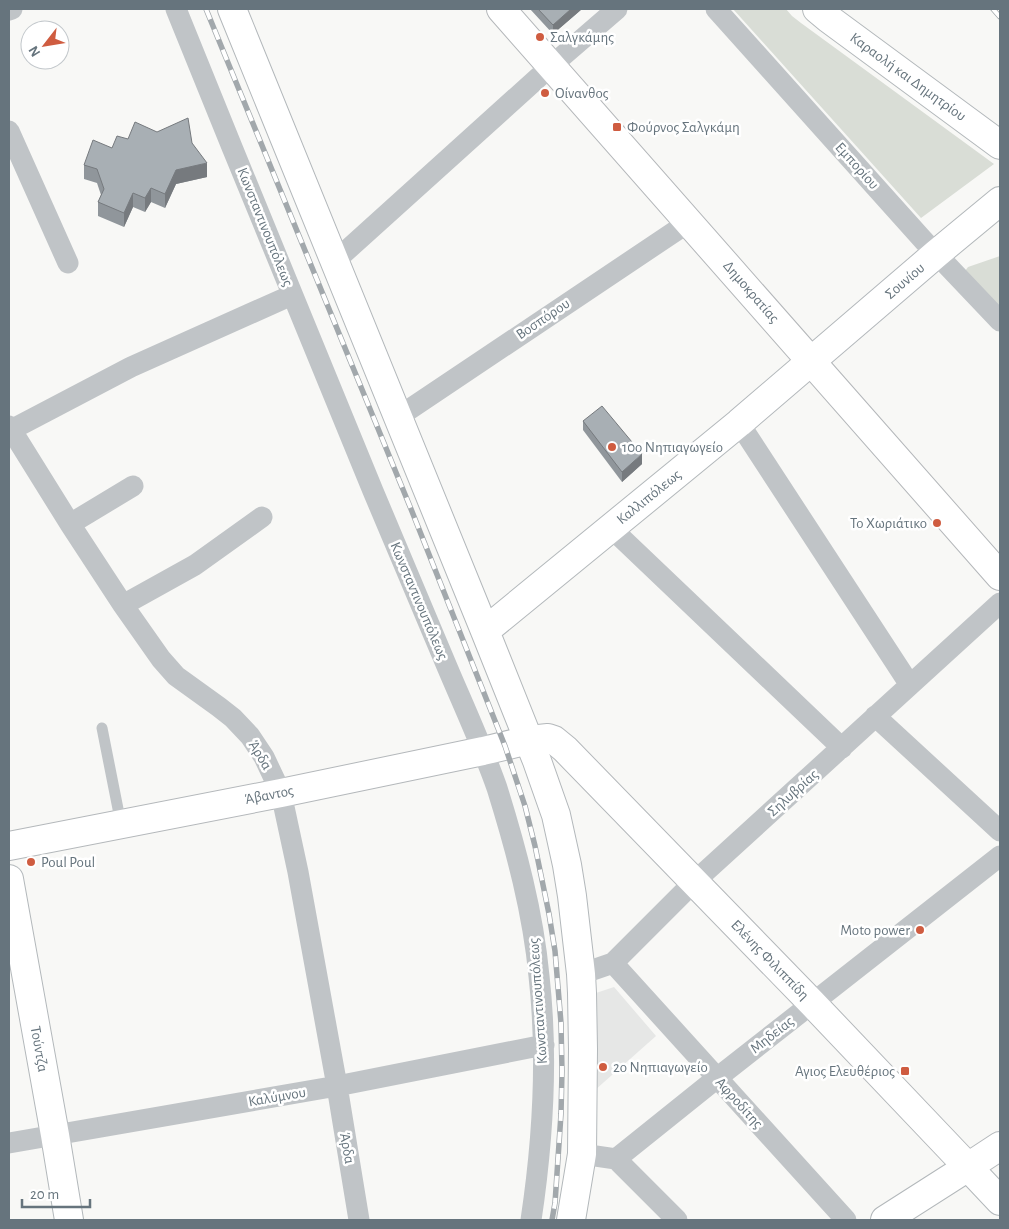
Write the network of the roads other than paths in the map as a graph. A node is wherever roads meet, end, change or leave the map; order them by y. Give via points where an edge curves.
1 (12, 9) edge
2 (176, 9) edge
3 (232, 9) edge
4 (501, 9) edge
5 (617, 9) edge
6 (716, 9) edge
7 (817, 9) edge
8 (9, 10) edge
9 (551, 66) junction
10 (9, 130) edge
11 (1000, 145) edge
12 (1000, 201) edge
13 (689, 222) junction
14 (936, 254) junction
15 (335, 261) junction
16 (68, 263) dead end
17 (292, 295) junction
18 (1000, 321) edge
19 (811, 361) junction
20 (398, 416) junction
21 (739, 423) junction
22 (10, 429) edge
23 (133, 486) dead end
24 (262, 516) dead end
25 (70, 524) junction
26 (611, 528) junction
27 (1000, 576) edge
28 (1000, 602) edge
29 (123, 605) junction
30 (485, 631) junction
31 (910, 685) junction
32 (875, 716) junction
33 (102, 728) dead end
34 (529, 740) junction
35 (842, 748) junction
36 (483, 751) junction
37 (281, 793) junction
38 (121, 824) junction
39 (1000, 831) edge
40 (9, 846) edge
41 (1000, 856) edge
42 (9, 879) edge
43 (694, 882) junction
44 (613, 963) junction
45 (581, 974) junction
46 (812, 1003) junction
47 (544, 1044) junction
48 (717, 1078) junction
49 (337, 1086) junction
50 (55, 1135) junction
51 (9, 1143) edge
52 (1000, 1146) edge
53 (582, 1154) junction
54 (616, 1159) junction
55 (968, 1167) junction
56 (1000, 1201) edge
57 (69, 1220) edge
58 (359, 1220) edge
59 (531, 1220) edge
60 (571, 1220) edge
61 (677, 1220) edge
62 (846, 1220) edge
63 (885, 1220) edge

1 - 8 street
2 - 17 street, Κωνσταντινουπόλεως
3 - 15 main road
4 - 9 main road, Δημοκρατίας
5 - 9 street
6 - 14 street, Εμπορίου
7 - 11 main road, Καραολή και Δημητρίου
9 - 13 main road, Δημοκρατίας
9 - 15 street
10 - 16 street
12 - 14 main road, Σουνίου
13 - 19 main road, Δημοκρατίας
13 - 20 street, Βοσπόρου
14 - 18 street, Εμπορίου
14 - 19 main road, Σουνίου
15 - 20 main road
17 - 22 street via 131,367
17 - 36 street, Κωνσταντινουπόλεως
19 - 21 main road, Καλλιπόλεως
19 - 27 main road, Δημοκρατίας
20 - 30 main road
21 - 26 main road, Καλλιπόλεως
21 - 31 street
22 - 25 street, Άρδα
23 - 25 street
24 - 29 street via 195,565
25 - 29 street, Άρδα
26 - 30 main road, Καλλιπόλεως
26 - 35 street
28 - 31 street, Σηλυβρίας
29 - 37 street, Άρδα via 169,669 233,718 250,736
30 - 34 main road
31 - 32 street, Σηλυβρίας
32 - 35 street, Σηλυβρίας
32 - 39 street
33 - 38 lane
34 - 36 main road, Άβαντος
34 - 43 main road, Ελένης Φιλιππίδη via 548,738 565,749
34 - 45 main road via 551,799 561,838
35 - 43 street, Σηλυβρίας
36 - 37 main road, Άβαντος
36 - 47 street, Κωνσταντινουπόλεως via 508,826 528,903 539,975
37 - 38 main road, Άβαντος
37 - 49 street, Άρδα
38 - 40 main road, Άβαντος
41 - 46 street, Μηδείας
42 - 50 main road, Τούντζα
43 - 44 street, Σηλυβρίας
43 - 46 main road, Ελένης Φιλιππίδη
44 - 45 street, Σηλυβρίας
44 - 48 street, Αφροδίτης
45 - 53 main road
46 - 48 street, Μηδείας
46 - 55 main road, Ελένης Φιλιππίδη
47 - 49 street, Καλύμνου
47 - 59 street, Κωνσταντινουπόλεως via 540,1150
48 - 54 street, Μηδείας
48 - 62 street, Αφροδίτης
49 - 50 street, Καλύμνου
49 - 58 street, Άρδα
50 - 51 street, Καλύμνου
50 - 57 main road, Τούντζα
52 - 55 main road
53 - 54 street
53 - 60 main road
54 - 61 street
55 - 56 main road, Ελένης Φιλιππίδη
55 - 63 main road

